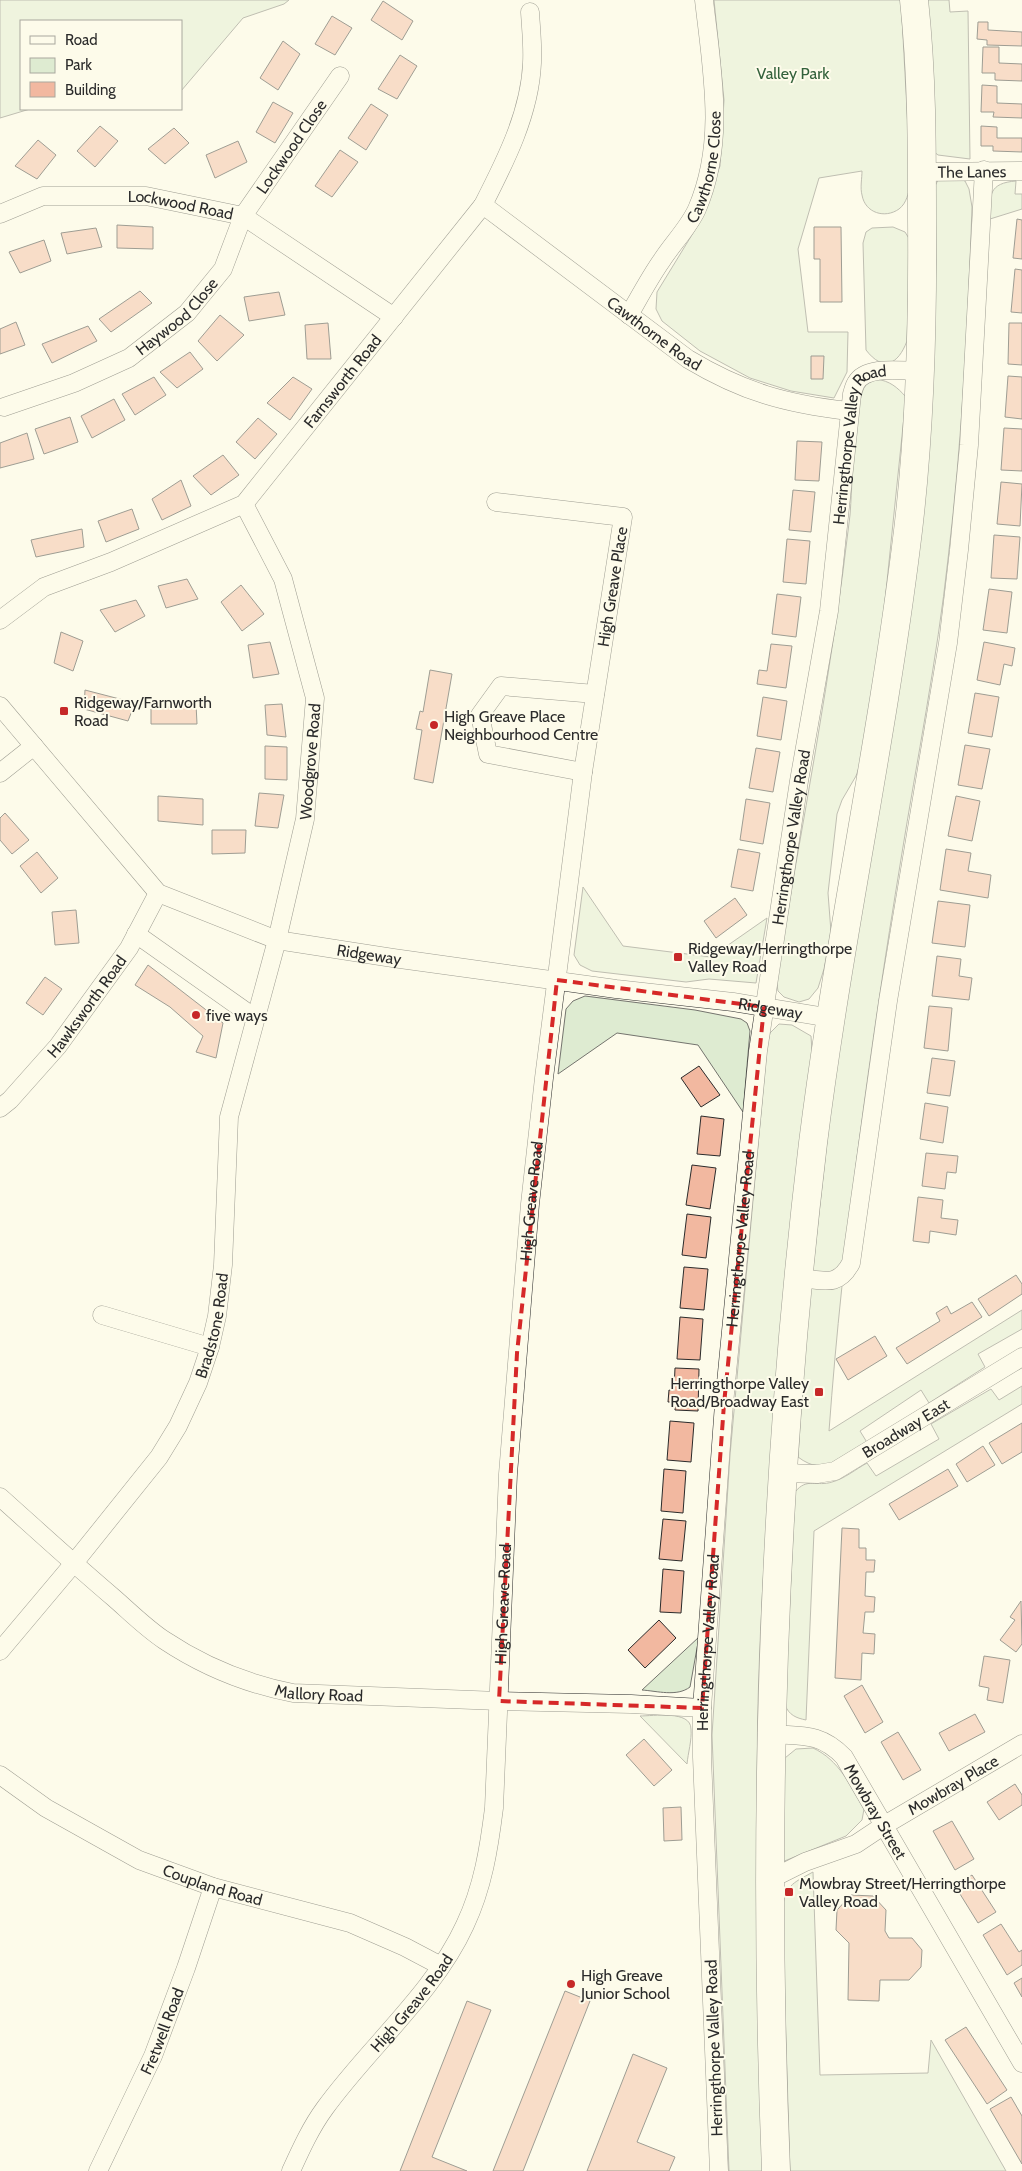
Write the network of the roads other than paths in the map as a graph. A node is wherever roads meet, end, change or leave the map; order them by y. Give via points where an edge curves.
1 (704, 0) edge
2 (914, 0) edge
3 (530, 12) dead end
4 (340, 76) dead end
5 (984, 170) junction
6 (1022, 171) edge
7 (922, 172) junction
8 (483, 205) junction
9 (0, 214) edge
10 (243, 216) junction
11 (629, 315) junction
12 (394, 317) junction
13 (920, 371) junction
14 (4, 407) dead end
15 (849, 411) junction
16 (496, 502) dead end
17 (244, 504) junction
18 (0, 620) edge
19 (595, 694) junction
20 (0, 706) edge
21 (34, 746) junction
22 (583, 772) junction
23 (0, 773) edge
24 (158, 893) junction
25 (136, 934) junction
26 (277, 940) junction
27 (557, 980) junction
28 (764, 1007) junction
29 (255, 1018) junction
30 (831, 1018) junction
31 (3, 1098) edge
32 (799, 1278) junction
33 (102, 1315) dead end
34 (210, 1348) junction
35 (1022, 1357) edge
36 (783, 1473) junction
37 (0, 1497) edge
38 (74, 1564) junction
39 (0, 1652) edge
40 (499, 1701) junction
41 (702, 1708) junction
42 (772, 1734) junction
43 (1022, 1744) edge
44 (0, 1775) edge
45 (883, 1826) junction
46 (769, 1880) junction
47 (213, 1887) junction
48 (440, 1966) junction
49 (1022, 2063) edge
50 (98, 2171) edge
51 (291, 2171) edge
52 (719, 2171) edge
53 (776, 2171) edge

1 - 11 street, Cawthorne Close via 715,94 711,168 696,211
2 - 7 main road, Herringthorpe Valley Road
3 - 8 street, Farnsworth Road via 532,64 527,94 504,164
4 - 10 street, Lockwood Close
5 - 6 street, The Lanes
5 - 7 street, The Lanes
5 - 32 street via 970,445 952,606 888,1001 851,1263 846,1274 831,1281
7 - 13 main road, Herringthorpe Valley Road
8 - 11 street, Cawthorne Road
8 - 12 street, Farnsworth Road
9 - 10 street, Lockwood Road via 43,196 146,196
10 - 12 street, Lockwood Road
10 - 14 street, Haywood Close via 223,270 187,313 129,358 74,383
11 - 15 street, Cawthorne Road via 719,378 783,401
12 - 17 street, Farnsworth Road
13 - 15 street, Herringthorpe Valley Road via 866,374 856,382
13 - 30 main road, Herringthorpe Valley Road via 907,541
15 - 28 street, Herringthorpe Valley Road via 829,611
16 - 19 street, High Greave Place via 623,516
17 - 18 street, Farnsworth Road via 112,562 44,587
17 - 26 street, Woodgrove Road via 283,579 315,698 305,819
19 - 22 street, High Greave Place
19 - 22 street via 501,686 480,715 488,754
20 - 21 street, Ridgeway
21 - 23 street
21 - 24 street, Ridgeway
22 - 27 street, High Greave Place
24 - 25 street, Hawksworth Road
24 - 26 street, Ridgeway
25 - 29 street
25 - 31 street, Hawksworth Road via 58,1046
26 - 27 street, Ridgeway
26 - 29 street, Bradstone Road
27 - 28 street, Ridgeway
27 - 40 street, High Greave Road via 516,1353
28 - 30 street, Ridgeway
28 - 41 street, Herringthorpe Valley Road via 724,1404
29 - 34 street, Bradstone Road via 229,1117 223,1265
30 - 32 main road, Herringthorpe Valley Road
32 - 36 main road, Herringthorpe Valley Road
33 - 34 street
34 - 38 street, Bradstone Road via 178,1426 159,1456
35 - 36 street, Broadway East via 835,1471
36 - 42 main road, Herringthorpe Valley Road via 775,1590
37 - 38 street, Mallory Road
38 - 39 street, Bradstone Road
38 - 40 street, Mallory Road via 162,1638 216,1668 262,1687 293,1693
40 - 41 street, Mallory Road
40 - 48 street, High Greave Road via 494,1808 481,1885 465,1926
41 - 52 street, Herringthorpe Valley Road
42 - 45 street, Mowbray Street via 805,1736 832,1745 844,1758
42 - 46 main road, Herringthorpe Valley Road
43 - 45 street, Mowbray Place
44 - 47 street, Coupland Road via 46,1808 138,1860
45 - 46 street, Mowbray Place via 856,1844 805,1862
45 - 49 street, Mowbray Street
46 - 53 main road, Herringthorpe Valley Road
47 - 48 street, Coupland Road via 350,1923
47 - 50 street, Fretwell Road via 153,2056
48 - 51 street, High Greave Road via 325,2108

